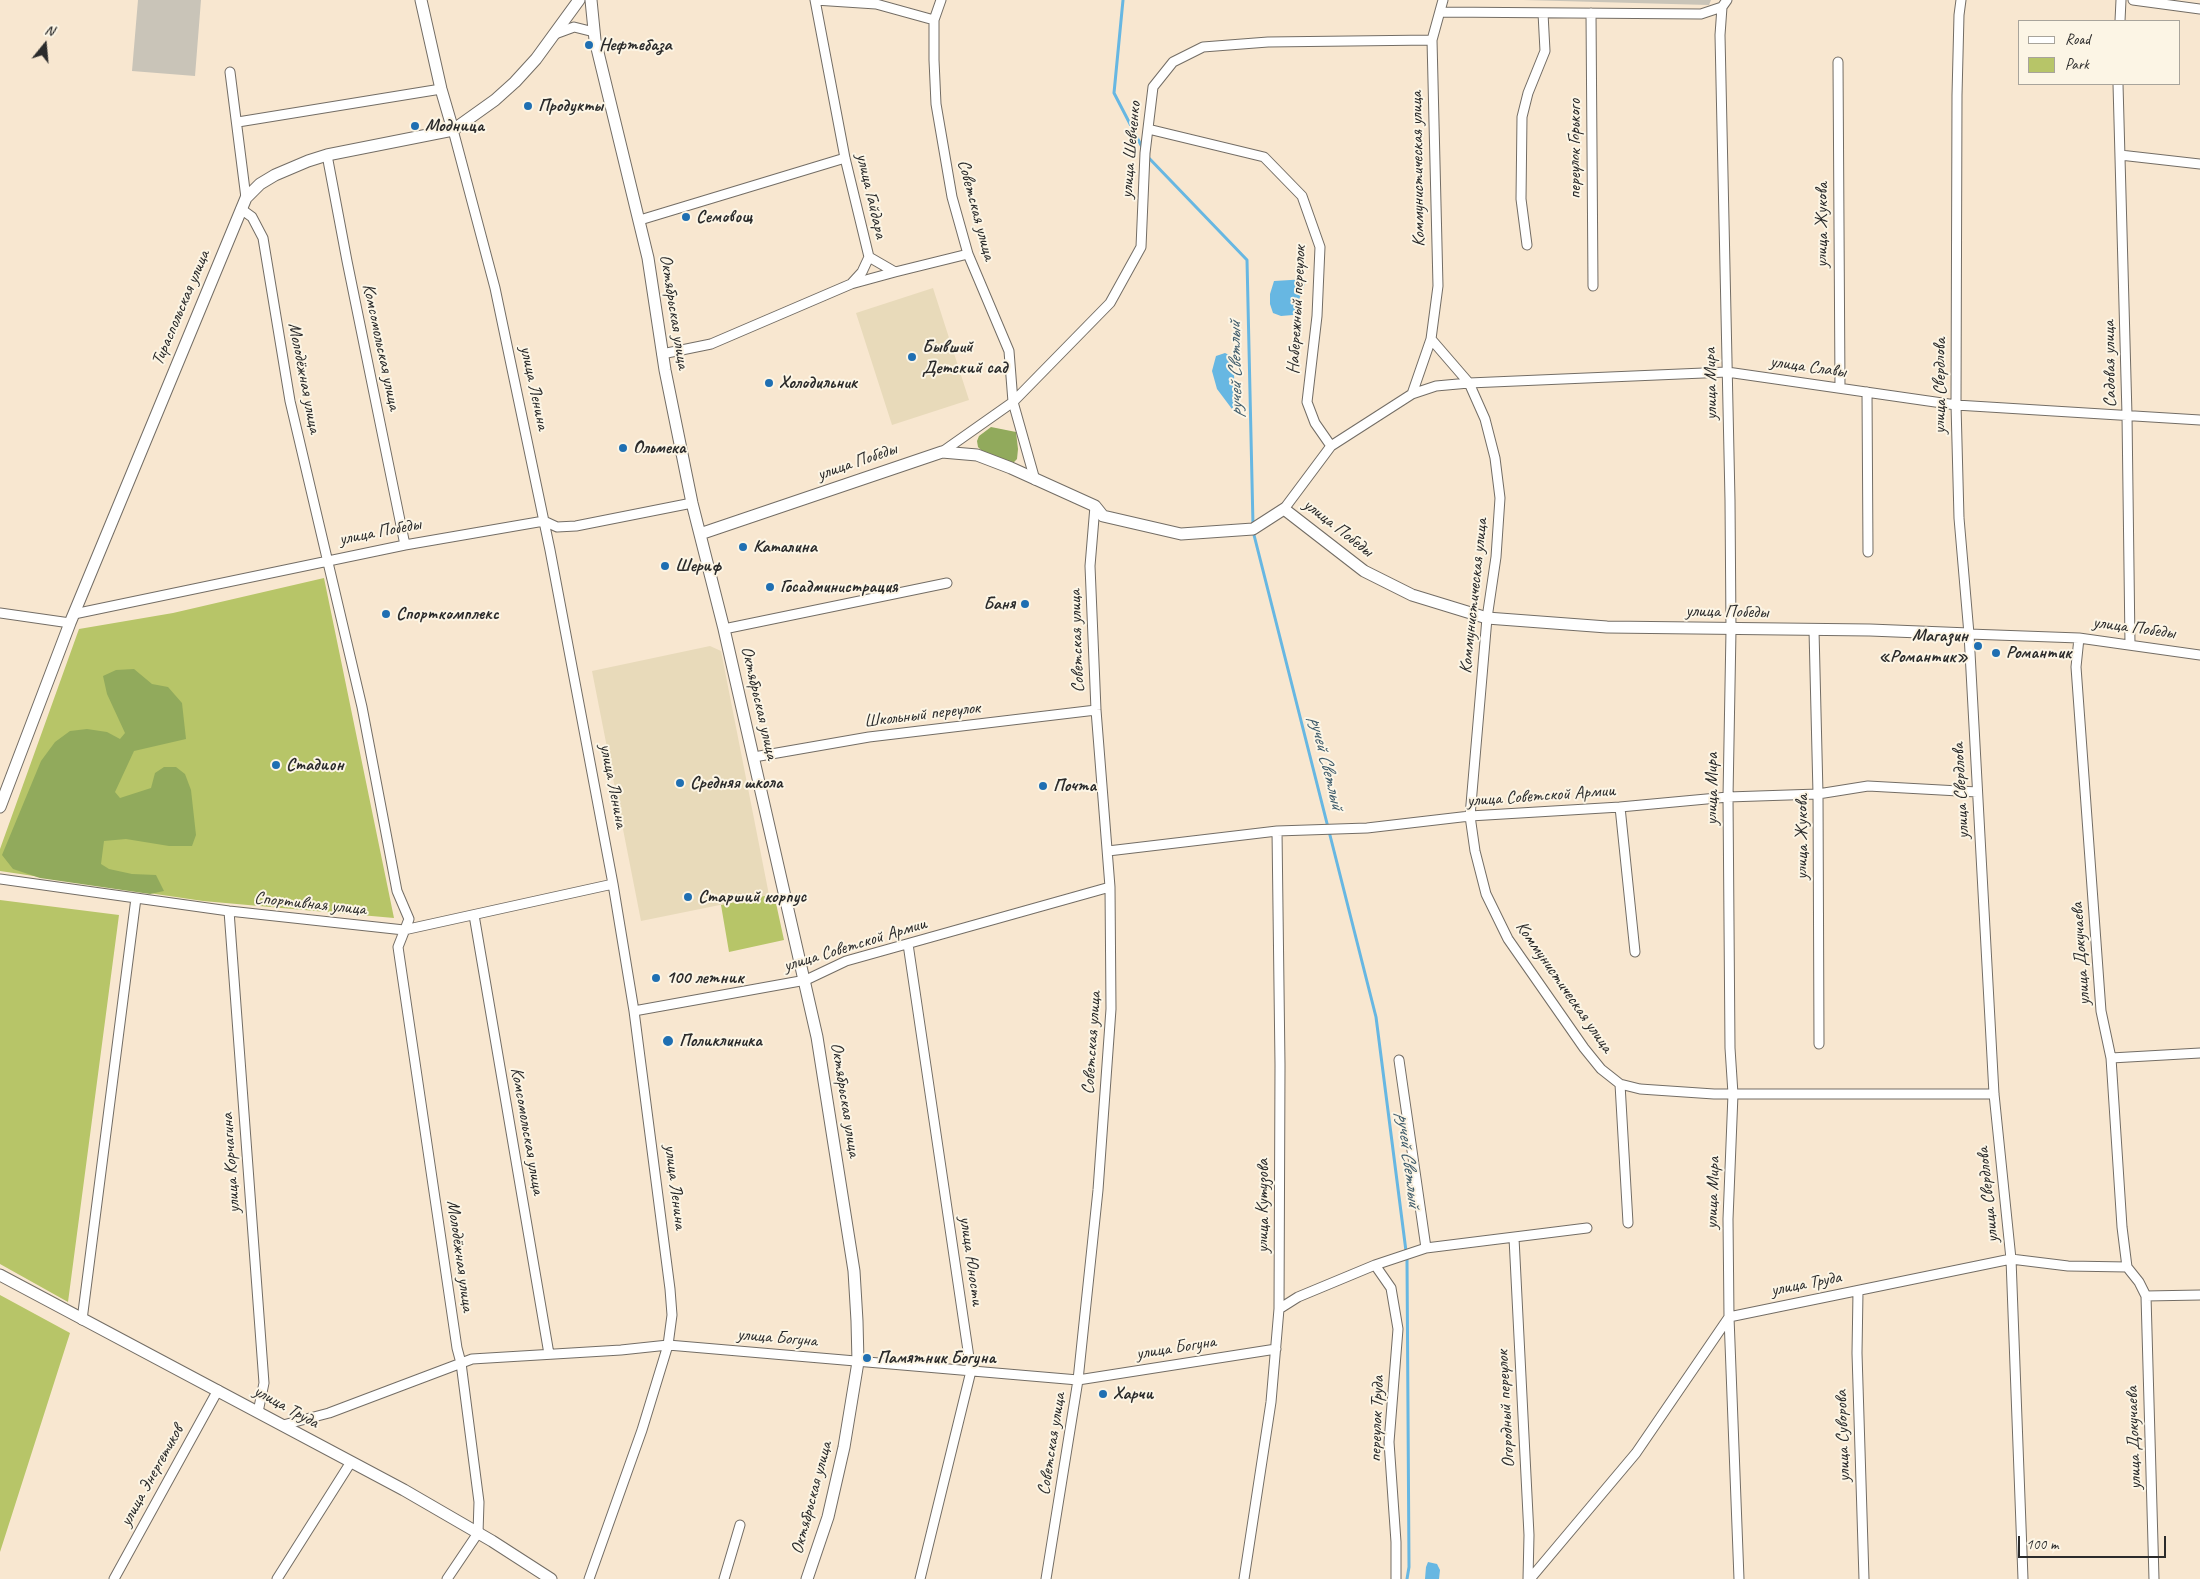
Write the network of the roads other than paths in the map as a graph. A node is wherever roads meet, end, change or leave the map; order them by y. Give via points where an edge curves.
1 (420, 0) edge
2 (579, 0) edge
3 (591, 0) edge
4 (815, 0) edge
5 (941, 0) edge
6 (1443, 0) edge
7 (1961, 0) edge
8 (2121, 0) edge
9 (2133, 0) edge
10 (2168, 2) edge
11 (1724, 4) edge
12 (2200, 9) edge
13 (1440, 12) junction
14 (1543, 13) junction
15 (1591, 13) junction
16 (934, 20) junction
17 (2120, 20) edge
18 (594, 32) junction
19 (553, 35) junction
20 (1432, 40) junction
21 (1838, 62) dead end
22 (230, 72) dead end
23 (2118, 85) edge
24 (441, 89) junction
25 (238, 122) junction
26 (1148, 129) junction
27 (453, 130) junction
28 (328, 155) junction
29 (2120, 155) junction
30 (845, 158) junction
31 (2200, 164) edge
32 (243, 203) junction
33 (640, 220) junction
34 (1527, 245) dead end
35 (968, 254) junction
36 (869, 257) junction
37 (895, 272) junction
38 (851, 284) junction
39 (1593, 286) dead end
40 (1432, 339) junction
41 (662, 354) junction
42 (1727, 372) junction
43 (1469, 384) junction
44 (1840, 387) junction
45 (1867, 392) junction
46 (1412, 394) junction
47 (1013, 402) junction
48 (1956, 405) junction
49 (2127, 414) junction
50 (2200, 420) edge
51 (1331, 446) junction
52 (942, 452) junction
53 (1035, 480) junction
54 (692, 503) junction
55 (1095, 506) junction
56 (1284, 509) junction
57 (544, 521) junction
58 (700, 534) junction
59 (405, 545) junction
60 (1868, 552) dead end
61 (327, 560) junction
62 (946, 583) dead end
63 (0, 613) edge
64 (1487, 618) junction
65 (72, 619) junction
66 (724, 629) junction
67 (1731, 630) junction
68 (1814, 630) junction
69 (1969, 634) junction
70 (2079, 638) junction
71 (2130, 644) junction
72 (2200, 655) edge
73 (1096, 710) junction
74 (754, 757) junction
75 (1977, 792) junction
76 (1818, 794) junction
77 (1728, 797) junction
78 (0, 807) edge
79 (1620, 807) junction
80 (1470, 816) junction
81 (1278, 831) junction
82 (1108, 851) junction
83 (0, 879) edge
84 (613, 884) junction
85 (1110, 888) junction
86 (136, 898) junction
87 (229, 911) junction
88 (474, 915) junction
89 (404, 930) junction
90 (908, 944) junction
91 (1635, 952) dead end
92 (806, 980) junction
93 (634, 1011) junction
94 (1819, 1044) dead end
95 (2200, 1053) edge
96 (2111, 1058) junction
97 (1399, 1060) dead end
98 (1620, 1084) junction
99 (1733, 1094) junction
100 (1994, 1094) junction
101 (1628, 1223) dead end
102 (1587, 1228) dead end
103 (1514, 1238) junction
104 (1426, 1248) junction
105 (2011, 1259) junction
106 (1375, 1265) junction
107 (2127, 1267) junction
108 (0, 1275) edge
109 (1858, 1292) junction
110 (2200, 1295) edge
111 (2146, 1296) junction
112 (1279, 1309) junction
113 (1729, 1317) junction
114 (82, 1320) junction
115 (668, 1345) junction
116 (1276, 1349) junction
117 (548, 1354) junction
118 (858, 1362) junction
119 (461, 1363) junction
120 (971, 1372) junction
121 (1078, 1380) junction
122 (218, 1390) junction
123 (258, 1412) junction
124 (283, 1425) junction
125 (351, 1462) junction
126 (740, 1525) dead end
127 (478, 1533) junction
128 (114, 1579) edge
129 (277, 1579) edge
130 (447, 1579) edge
131 (551, 1579) edge
132 (589, 1579) edge
133 (724, 1579) edge
134 (808, 1579) edge
135 (920, 1579) edge
136 (1046, 1579) edge
137 (1244, 1579) edge
138 (1396, 1579) edge
139 (1529, 1579) edge
140 (1739, 1579) edge
141 (1864, 1579) edge
142 (2023, 1579) edge
143 (2154, 1579) edge

1 - 24 street, улица Ленина
2 - 19 street, Тираспольская улица
3 - 18 street, Октябрьская улица
4 - 16 street via 876,4
4 - 30 street, улица Гайдара
5 - 16 street, Советская улица
6 - 13 street, Коммунистическая улица
7 - 48 street, улица Свердлова via 1957,95
8 - 17 street
9 - 10 street
10 - 12 street
11 - 15 street via 1701,14
11 - 42 street, улица Мира via 1720,35
13 - 14 street
13 - 20 street, Коммунистическая улица
14 - 15 street
14 - 34 street via 1545,51 1522,117 1521,199
15 - 39 street, переулок Горького
16 - 35 street, Советская улица via 936,104 952,196
18 - 19 street via 574,27
18 - 33 street, Октябрьская улица
19 - 27 street, Тираспольская улица via 515,82
20 - 26 street, улица Шевченко via 1268,42 1203,47 1173,62 1153,87
20 - 40 street, Коммунистическая улица via 1438,286
21 - 44 street, улица Жукова
22 - 25 street
23 - 29 street, Садовая улица
24 - 25 street
24 - 27 street, улица Ленина
25 - 32 street
26 - 47 street, улица Шевченко via 1141,246 1110,303
26 - 51 street, Набережный переулок via 1264,157 1302,196 1320,247 1317,316 1307,402 1315,423
27 - 28 street, Тираспольская улица
27 - 57 street, улица Ленина via 495,288
28 - 32 street, Тираспольская улица via 275,175 252,190
28 - 59 street, Комсомольская улица via 346,261
29 - 31 street
29 - 49 street, Садовая улица
30 - 33 street
30 - 36 street, улица Гайдара
32 - 61 street, Молодёжная улица via 263,238 290,401
32 - 65 street, Тираспольская улица
33 - 41 street, Октябрьская улица
35 - 37 street
35 - 47 street, Советская улица via 1009,351
36 - 37 street
36 - 38 street, улица Гайдара
37 - 38 street
38 - 41 street via 711,344
40 - 43 street, Коммунистическая улица
40 - 46 street, Коммунистическая улица
41 - 54 street, Октябрьская улица
42 - 43 street, улица Славы
42 - 44 street, улица Славы
42 - 67 street, улица Мира
43 - 46 street, улица Славы via 1436,386
43 - 64 street, Коммунистическая улица via 1485,419 1500,498
44 - 45 street, улица Славы
45 - 48 street, улица Славы
45 - 60 street
46 - 51 street
47 - 52 street, улица Победы
47 - 53 street, Советская улица
48 - 49 street, улица Славы
48 - 69 street, улица Свердлова via 1959,518
49 - 50 street, улица Славы
49 - 71 street, Садовая улица
51 - 56 street
52 - 53 street via 978,455
52 - 58 street, улица Победы
53 - 55 street
54 - 57 street, улица Победы via 576,526 557,527
54 - 58 street, Октябрьская улица
55 - 56 street via 1103,516 1182,534 1253,529
55 - 73 street, Советская улица via 1090,566
56 - 64 street, улица Победы via 1364,571 1412,596
57 - 59 street, улица Победы
57 - 84 street, улица Ленина
58 - 66 street, Октябрьская улица
59 - 61 street, улица Победы
61 - 65 street, улица Победы
61 - 89 street, Молодёжная улица via 362,707 397,891 409,918
62 - 66 street, Октябрьская улица
63 - 65 street
64 - 67 street, улица Победы via 1607,628
64 - 80 street, Коммунистическая улица
65 - 78 street, Тираспольская улица
66 - 74 street, Октябрьская улица
67 - 68 street, улица Победы
67 - 77 street, улица Мира
68 - 69 street, улица Победы
68 - 76 street, улица Жукова
69 - 70 street, улица Победы
69 - 75 street, улица Свердлова
70 - 71 street, улица Победы
70 - 96 street, улица Докучаева via 2076,667 2101,1001
71 - 72 street, улица Победы
73 - 74 street, Школьный переулок via 869,738
73 - 82 street, Советская улица
74 - 92 street, Октябрьская улица
75 - 76 street, улица Советской Армии via 1868,786
75 - 100 street, улица Свердлова
76 - 77 street, улица Советской Армии
76 - 94 street, улица Жукова
77 - 79 street, улица Советской Армии
77 - 99 street, улица Мира
79 - 80 street, улица Советской Армии
79 - 91 street
80 - 81 street, улица Советской Армии via 1366,828
80 - 98 street, Коммунистическая улица via 1486,894 1508,939 1584,1048 1601,1069
81 - 82 street, улица Советской Армии
81 - 112 street, улица Кутузова
82 - 85 street, Советская улица
83 - 86 street, Спортивная улица
84 - 88 street, Спортивная улица
84 - 93 street, улица Ленина
85 - 90 street, улица Советской Армии
85 - 121 street, Советская улица via 1111,1009 1098,1190
86 - 87 street, Спортивная улица
86 - 114 street
87 - 89 street, Спортивная улица
87 - 123 street, улица Корчагина via 264,1384
88 - 89 street, Спортивная улица
88 - 117 street, Комсомольская улица
89 - 119 street, Молодёжная улица via 398,946
90 - 92 street, улица Советской Армии via 846,961
90 - 120 street, улица Юности
92 - 93 street, улица Советской Армии
92 - 118 street, Октябрьская улица via 818,1036 854,1271
93 - 115 street, улица Ленина via 670,1289 672,1315
95 - 96 street
96 - 107 street, улица Докучаева
97 - 104 street
98 - 99 street, Коммунистическая улица via 1640,1090
98 - 101 street
99 - 100 street, Коммунистическая улица
99 - 113 street, улица Мира via 1728,1218
100 - 105 street, улица Свердлова
102 - 103 street
103 - 104 street
103 - 139 street, Огородный переулок
104 - 106 street
105 - 107 street, улица Труда via 2068,1266
105 - 109 street, улица Труда
105 - 142 street, улица Свердлова
106 - 112 street
106 - 138 street, переулок Труда via 1391,1288 1398,1329 1389,1442
107 - 111 street
108 - 114 street, улица Труда
109 - 113 street, улица Труда
109 - 141 street, улица Суворова
110 - 111 street
111 - 143 street, улица Докучаева
112 - 116 street, улица Кутузова
113 - 139 street via 1636,1453
113 - 140 street, улица Мира
114 - 122 street, улица Труда
115 - 117 street, улица Богуна
115 - 118 street, улица Богуна
115 - 132 street, улица Ленина via 642,1430
116 - 121 street, улица Богуна
116 - 137 street, улица Кутузова
117 - 119 street, улица Богуна via 472,1359
118 - 120 street, улица Богуна
118 - 134 street, Октябрьская улица via 828,1517
119 - 124 street, улица Богуна via 329,1413
119 - 127 street, Молодёжная улица via 479,1502
120 - 121 street, улица Богуна
120 - 135 street, улица Юности
121 - 136 street, Советская улица
122 - 123 street, улица Труда
122 - 128 street, улица Энергетиков
123 - 124 street, улица Труда
124 - 125 street, улица Труда
125 - 127 street, улица Труда
125 - 129 street
126 - 133 street
127 - 130 street
127 - 131 street, улица Труда

